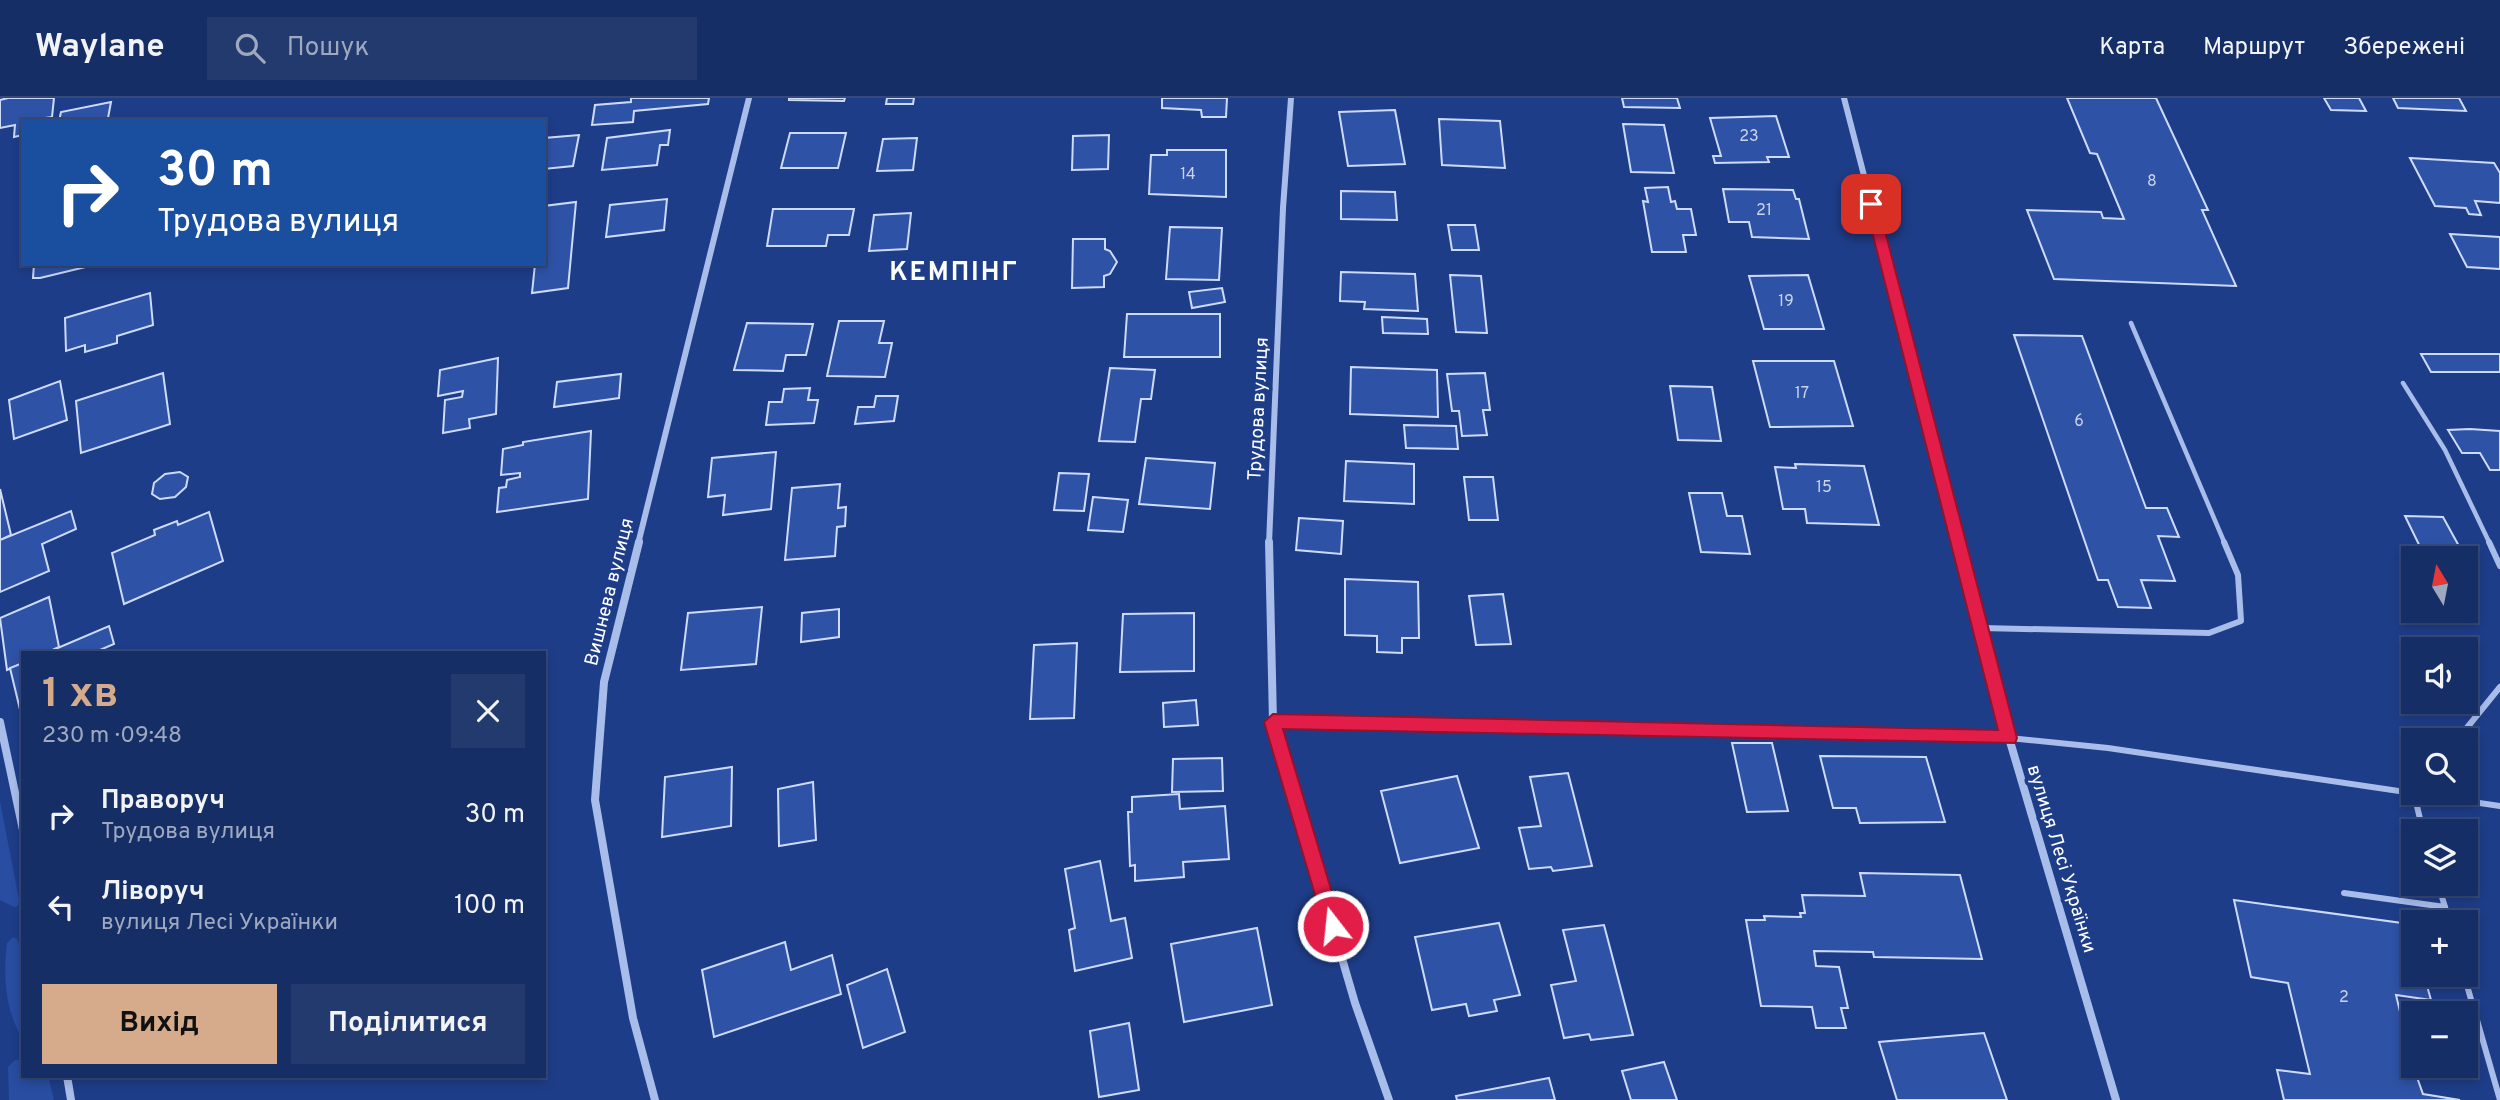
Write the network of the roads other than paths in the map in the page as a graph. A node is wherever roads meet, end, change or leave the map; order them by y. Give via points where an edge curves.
1 (749, 98) edge
2 (1291, 98) edge
3 (1844, 98) edge
4 (2131, 323) dead end
5 (2403, 383) dead end
6 (2500, 566) edge
7 (1982, 628) junction
8 (2500, 687) edge
9 (0, 722) edge
10 (1273, 722) junction
11 (2467, 728) edge
12 (2009, 738) junction
13 (2401, 792) edge
14 (2478, 803) edge
15 (2500, 806) edge
16 (21, 821) edge
17 (2344, 893) dead end
18 (2442, 896) edge
19 (2445, 907) junction
20 (2446, 910) edge
21 (2467, 987) edge
22 (67, 1078) edge
23 (71, 1100) edge
24 (655, 1100) edge
25 (1389, 1100) edge
26 (2116, 1100) edge
27 (2500, 1100) edge

1 - 24 street, Вишнева вулиця via 604,682 595,800 633,1018
2 - 10 street, Трудова вулиця via 1269,521
3 - 7 street, вулиця Лесі Українки
4 - 7 lane via 2238,575 2241,621 2209,633
5 - 6 lane via 2445,450
7 - 12 street, вулиця Лесі Українки
8 - 11 lane
9 - 16 street
10 - 12 lane
10 - 25 street, Трудова вулиця via 1355,1003
12 - 13 lane via 2108,748
12 - 26 street, вулиця Лесі Українки
14 - 15 lane
17 - 19 lane
18 - 19 lane
19 - 20 lane
21 - 27 lane
22 - 23 street

